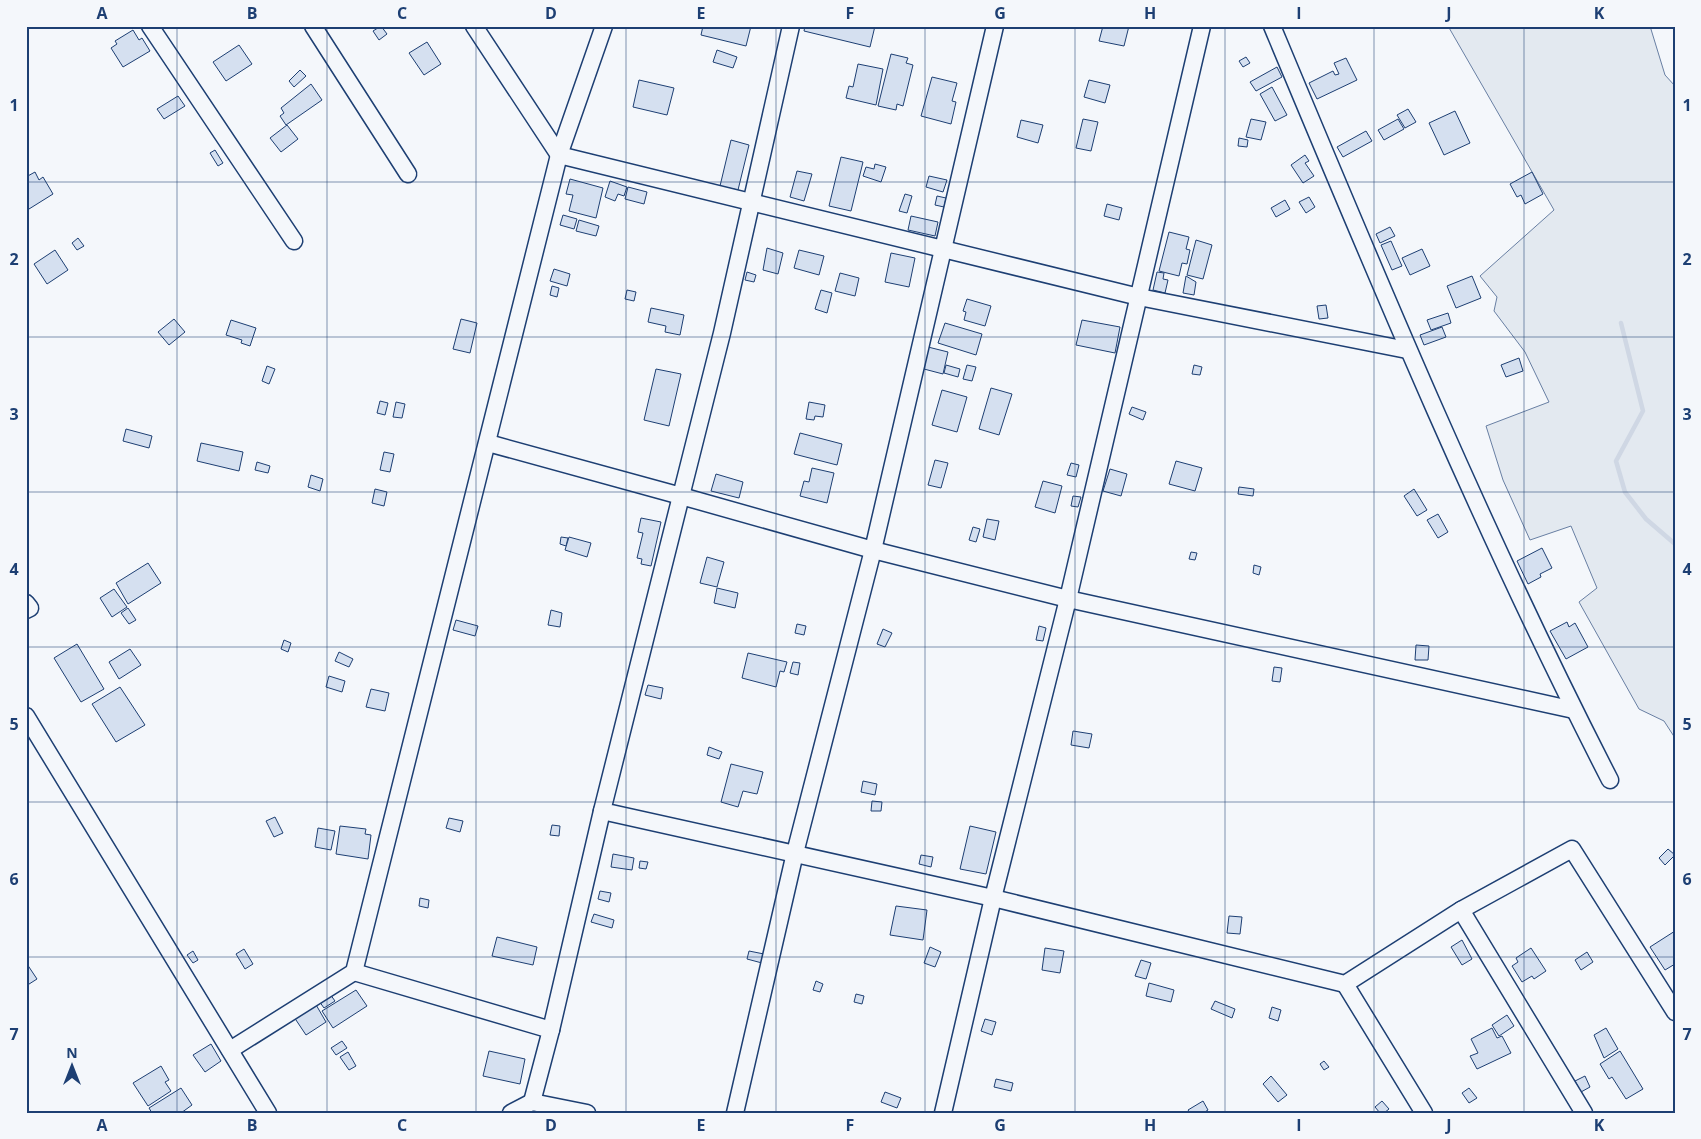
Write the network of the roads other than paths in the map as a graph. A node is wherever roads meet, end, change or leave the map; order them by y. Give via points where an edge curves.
1 (150, 26) edge
2 (314, 26) edge
3 (474, 26) edge
4 (604, 26) edge
5 (791, 26) edge
6 (995, 26) edge
7 (1202, 26) edge
8 (1272, 26) edge
9 (559, 156) junction
10 (408, 174) dead end
11 (752, 201) junction
12 (294, 241) dead end
13 (942, 250) junction
14 (1139, 297) junction
15 (1407, 350) junction
16 (488, 443) junction
17 (680, 496) junction
18 (873, 550) junction
19 (1068, 599) junction
20 (26, 603) edge
21 (26, 610) edge
22 (1574, 710) junction
23 (26, 716) edge
24 (1610, 780) dead end
25 (602, 811) junction
26 (795, 853) junction
27 (993, 898) junction
28 (1461, 910) junction
29 (354, 972) junction
30 (1345, 984) junction
31 (1675, 1012) edge
32 (551, 1030) junction
33 (230, 1050) junction
34 (532, 1102) junction
35 (268, 1113) edge
36 (511, 1113) edge
37 (587, 1113) edge
38 (736, 1113) edge
39 (943, 1113) edge
40 (1424, 1113) edge
41 (1584, 1113) edge

1 - 12 street
2 - 10 street
3 - 9 street
4 - 9 street
5 - 11 street
6 - 13 street
7 - 14 street
8 - 15 street
9 - 11 street
9 - 16 street
11 - 13 street
11 - 17 street
13 - 14 street
13 - 18 street
14 - 15 street
14 - 19 street
15 - 22 street
16 - 17 street
16 - 29 street
17 - 18 street
17 - 25 street
18 - 19 street
18 - 26 street
19 - 22 street
19 - 27 street
20 - 21 street via 30,608
22 - 24 street
23 - 33 street
25 - 26 street
25 - 32 street
26 - 27 street
26 - 38 street
27 - 30 street
27 - 39 street
28 - 30 street
28 - 31 street via 1572,849
28 - 41 street
29 - 32 street
29 - 33 street
30 - 40 street
32 - 34 street
33 - 35 street
34 - 36 street
34 - 37 street

